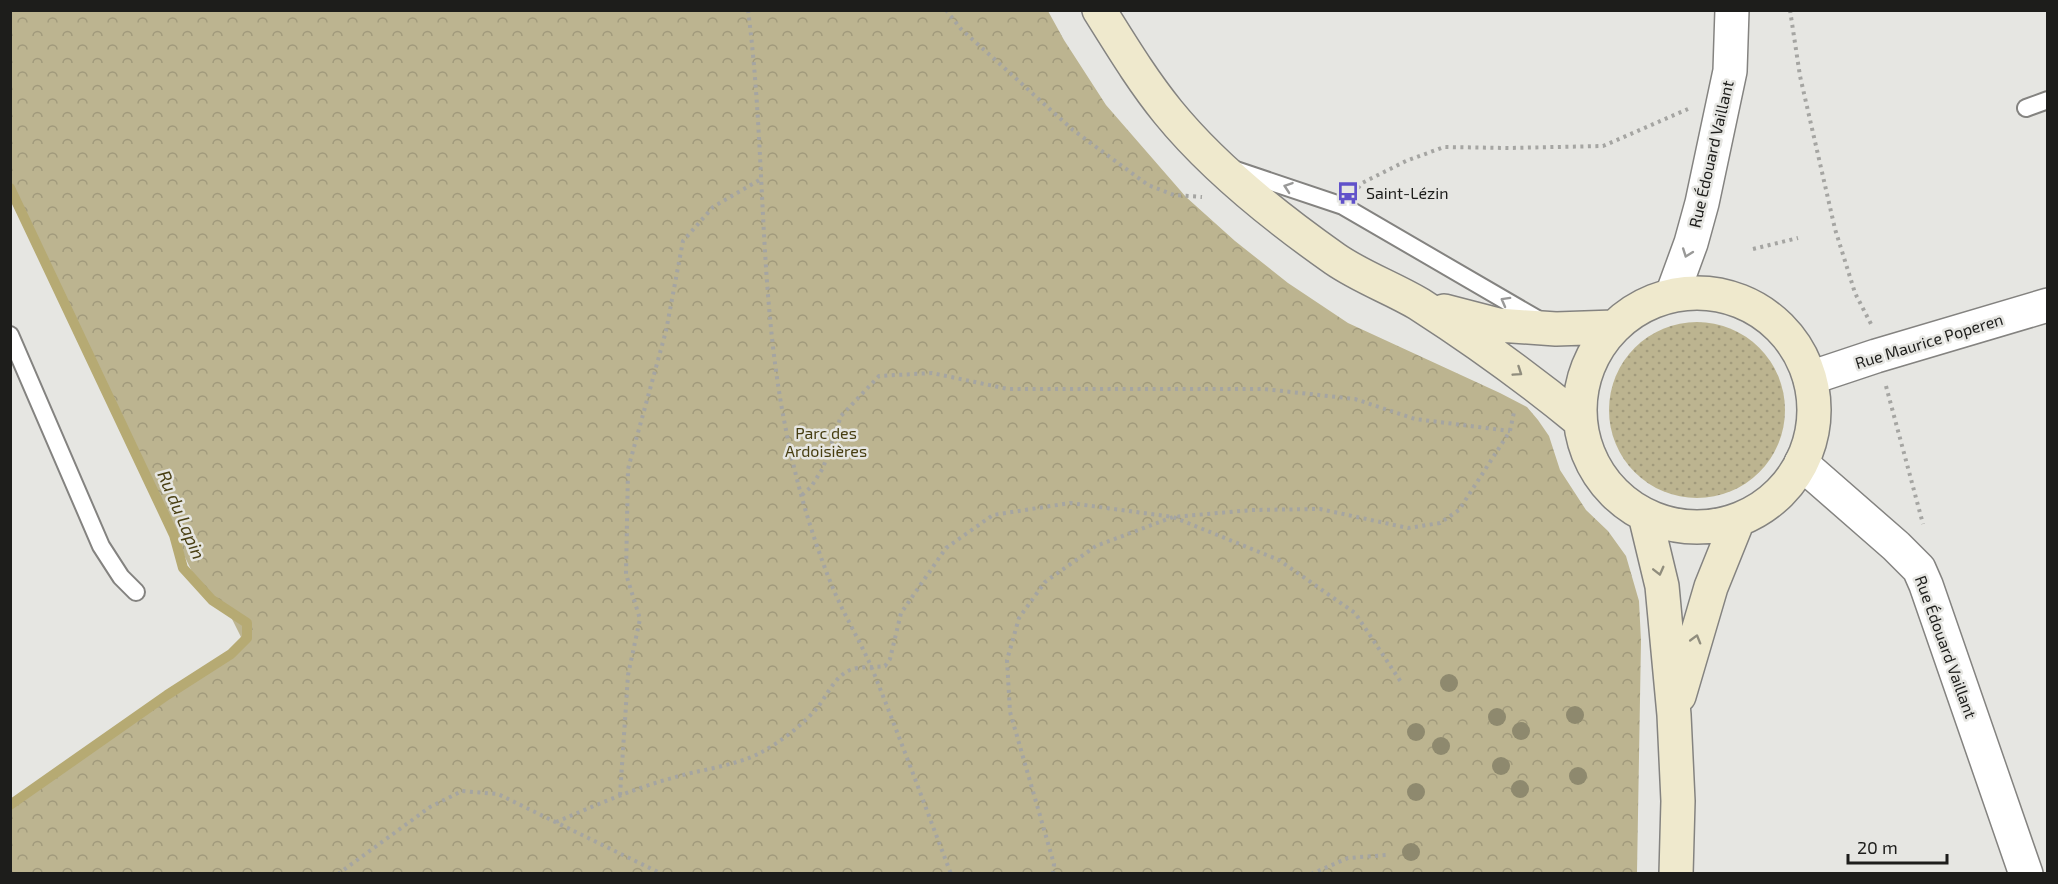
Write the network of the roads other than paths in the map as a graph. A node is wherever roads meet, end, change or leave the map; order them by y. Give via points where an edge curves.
1 (1099, 10) edge
2 (1732, 10) edge
3 (2048, 100) edge
4 (2026, 108) dead end
5 (1217, 163) junction
6 (1672, 295) junction
7 (1418, 304) junction
8 (2048, 305) edge
9 (1614, 327) junction
10 (1556, 329) junction
11 (10, 334) edge
12 (1810, 378) junction
13 (1581, 422) junction
14 (1802, 463) junction
15 (1645, 514) junction
16 (1738, 520) junction
17 (136, 592) dead end
18 (1674, 715) junction
19 (1677, 873) edge
20 (2026, 873) edge

1 - 5 main road via 1169,113
2 -> 6 street, Rue Édouard Vaillant via 1730,71 1702,203
3 - 4 lane
5 - 7 main road via 1337,260
10 -> 5 lane via 1343,206
6 - 9 main road via 1635,310
6 - 12 main road via 1709,293 1734,298 1756,309 1790,338
7 - 10 main road via 1498,325
7 -> 13 main road via 1533,381
8 - 12 street, Rue Maurice Poperen
9 - 10 main road
9 - 13 main road via 1587,370
11 - 17 lane via 97,538 121,577
12 - 14 main road via 1814,422
13 - 15 main road via 1586,448 1598,473 1614,493
14 - 16 main road via 1775,498
14 - 20 street, Rue Édouard Vaillant via 1919,570
15 - 16 main road via 1690,527
15 -> 18 main road via 1662,586
18 -> 16 main road via 1711,587
18 - 19 main road

